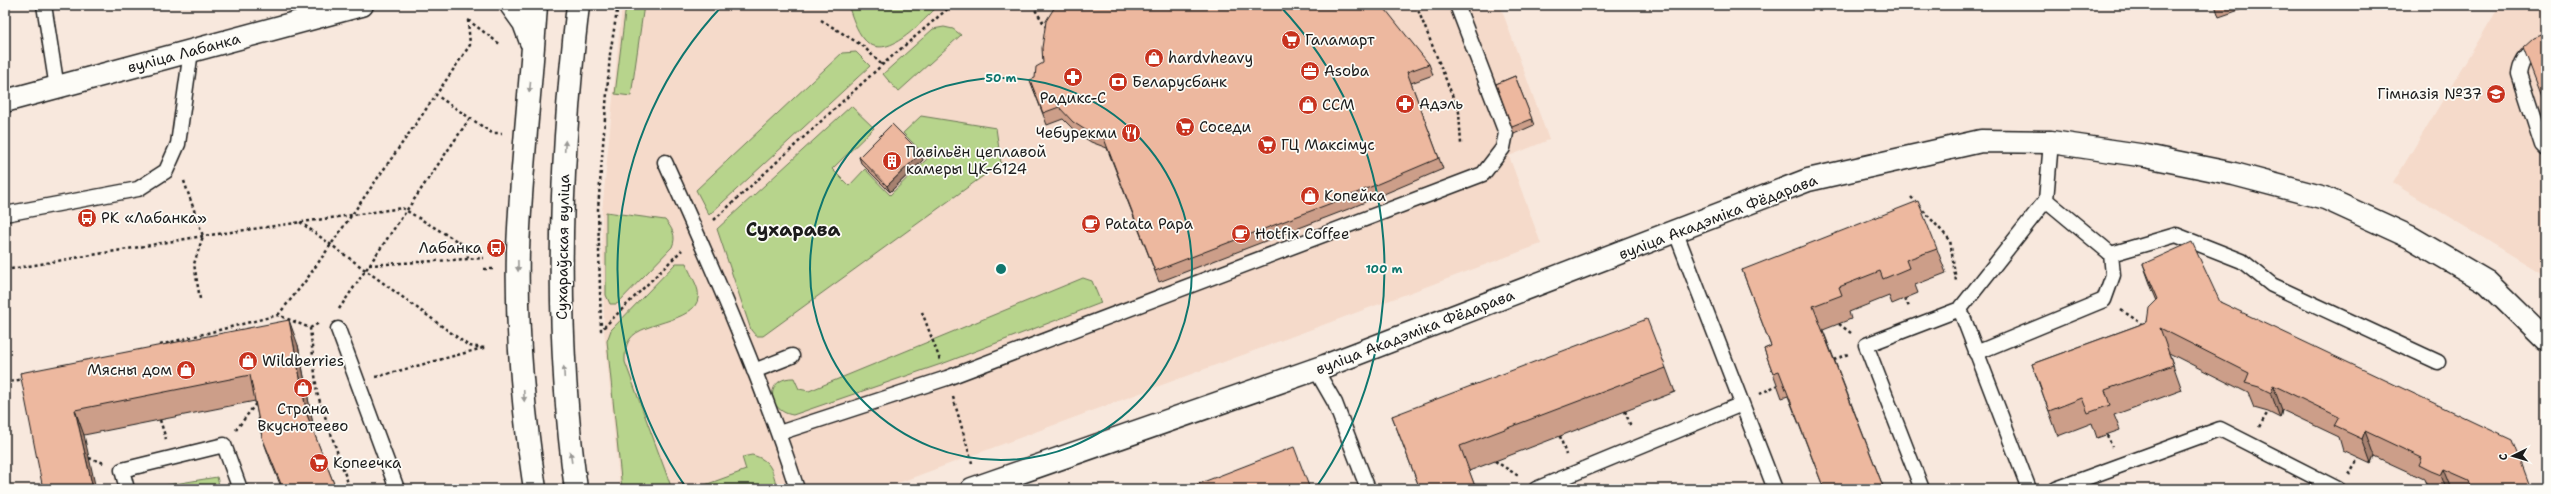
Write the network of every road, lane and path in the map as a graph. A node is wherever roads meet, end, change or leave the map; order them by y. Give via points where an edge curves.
1 (44, 5) edge
2 (216, 5) edge
3 (222, 5) edge
4 (362, 5) edge
5 (511, 5) edge
6 (536, 5) edge
7 (578, 5) edge
8 (618, 5) edge
9 (952, 5) edge
10 (1032, 5) edge
11 (1416, 5) edge
12 (1457, 5) edge
13 (821, 20) dead end
14 (1050, 33) edge
15 (5, 34) edge
16 (501, 45) dead end
17 (2546, 45) edge
18 (8, 47) dead end
19 (533, 48) junction
20 (191, 51) junction
21 (882, 65) junction
22 (57, 88) junction
23 (436, 95) junction
24 (5, 101) edge
25 (470, 118) junction
26 (502, 133) dead end
27 (2051, 142) junction
28 (1461, 144) dead end
29 (2546, 149) edge
30 (175, 152) junction
31 (665, 162) dead end
32 (1911, 198) dead end
33 (2046, 200) junction
34 (406, 210) junction
35 (5, 214) edge
36 (353, 214) junction
37 (300, 222) junction
38 (1676, 233) junction
39 (697, 235) junction
40 (203, 236) junction
41 (331, 245) junction
42 (2111, 254) junction
43 (484, 258) dead end
44 (468, 260) junction
45 (369, 265) junction
46 (484, 269) dead end
47 (495, 269) dead end
48 (5, 270) edge
49 (366, 270) junction
50 (200, 299) dead end
51 (2104, 300) junction
52 (1960, 309) junction
53 (337, 312) dead end
54 (278, 315) junction
55 (324, 320) dead end
56 (310, 328) junction
57 (2151, 329) edge
58 (338, 330) dead end
59 (2546, 340) edge
60 (159, 346) edge
61 (1976, 353) junction
62 (792, 356) dead end
63 (2438, 362) dead end
64 (1316, 370) junction
65 (754, 371) junction
66 (28, 378) edge
67 (356, 382) junction
68 (5, 383) edge
69 (259, 400) edge
70 (1742, 404) junction
71 (779, 434) junction
72 (224, 445) junction
73 (1495, 461) dead end
74 (978, 488) edge
75 (1536, 488) edge
76 (127, 489) edge
77 (240, 489) edge
78 (350, 489) edge
79 (397, 489) edge
80 (534, 489) edge
81 (576, 489) edge
82 (797, 489) edge
83 (1368, 489) edge
84 (1775, 489) edge
85 (1922, 489) edge
86 (2029, 489) edge
87 (2056, 489) edge
88 (2338, 489) edge

1 - 22 lane
2 - 3 path
4 - 20 street, вуліца Лабанка
5 - 19 street via 524,23
6 - 19 street
81 -> 7 street, Сухараўская вуліца via 567,425 560,318 566,133
8 - 39 path via 610,54 598,209 601,330
9 - 21 path
10 - 14 path
11 - 28 path via 1459,112
12 - 71 lane via 1506,133 1503,148 1483,174 947,378
13 - 21 path via 863,46
15 - 18 path
16 - 23 path via 468,20 470,45
17 - 29 lane via 2530,52 2521,62 2519,74 2542,145
19 -> 80 street via 518,251 525,427
20 - 22 street, вуліца Лабанка
20 - 30 lane
21 - 39 path
22 - 24 street, вуліца Лабанка
23 - 25 path
23 - 36 path
25 - 26 path via 492,133
25 - 34 path
27 - 33 lane
27 - 38 street, вуліца Акадэміка Фёдарава via 1981,141 1808,180
27 - 59 street, вуліца Акадэміка Фёдарава via 2146,156 2234,174 2325,198 2410,238 2487,282
30 - 35 lane via 166,171 138,189
30 - 40 path
31 - 39 lane
32 - 52 path via 1950,240
33 - 42 lane
33 - 52 lane
34 - 36 path via 402,208
34 - 44 path via 467,247
34 - 45 path
36 - 37 path
36 - 41 path
37 - 40 path
37 - 41 path
38 - 64 street, вуліца Акадэміка Фёдарава
38 - 70 lane
39 - 65 lane
40 - 48 path
40 - 50 path via 194,264
41 - 49 path
41 - 54 path
42 - 51 lane via 2113,275
42 - 63 lane via 2176,235 2242,261 2272,285
43 - 44 path
44 - 45 path
45 - 49 path
46 - 47 path
49 - 53 path
49 - 67 path via 469,346 485,348
51 - 57 path
51 - 61 lane
52 - 61 lane
52 - 85 lane via 1866,346
54 - 56 path
54 - 60 path
55 - 56 path
56 - 78 path via 317,393
58 - 67 lane
61 - 86 lane
62 - 65 lane
64 - 74 street, вуліца Акадэміка Фёдарава
64 - 83 lane via 1336,403
65 - 71 lane
66 - 68 path
67 - 79 lane
69 - 72 path
70 - 75 lane
70 - 84 lane
71 - 82 lane
72 - 76 lane via 122,470
72 - 77 lane
73 - 75 path
87 - 88 lane via 2220,429

